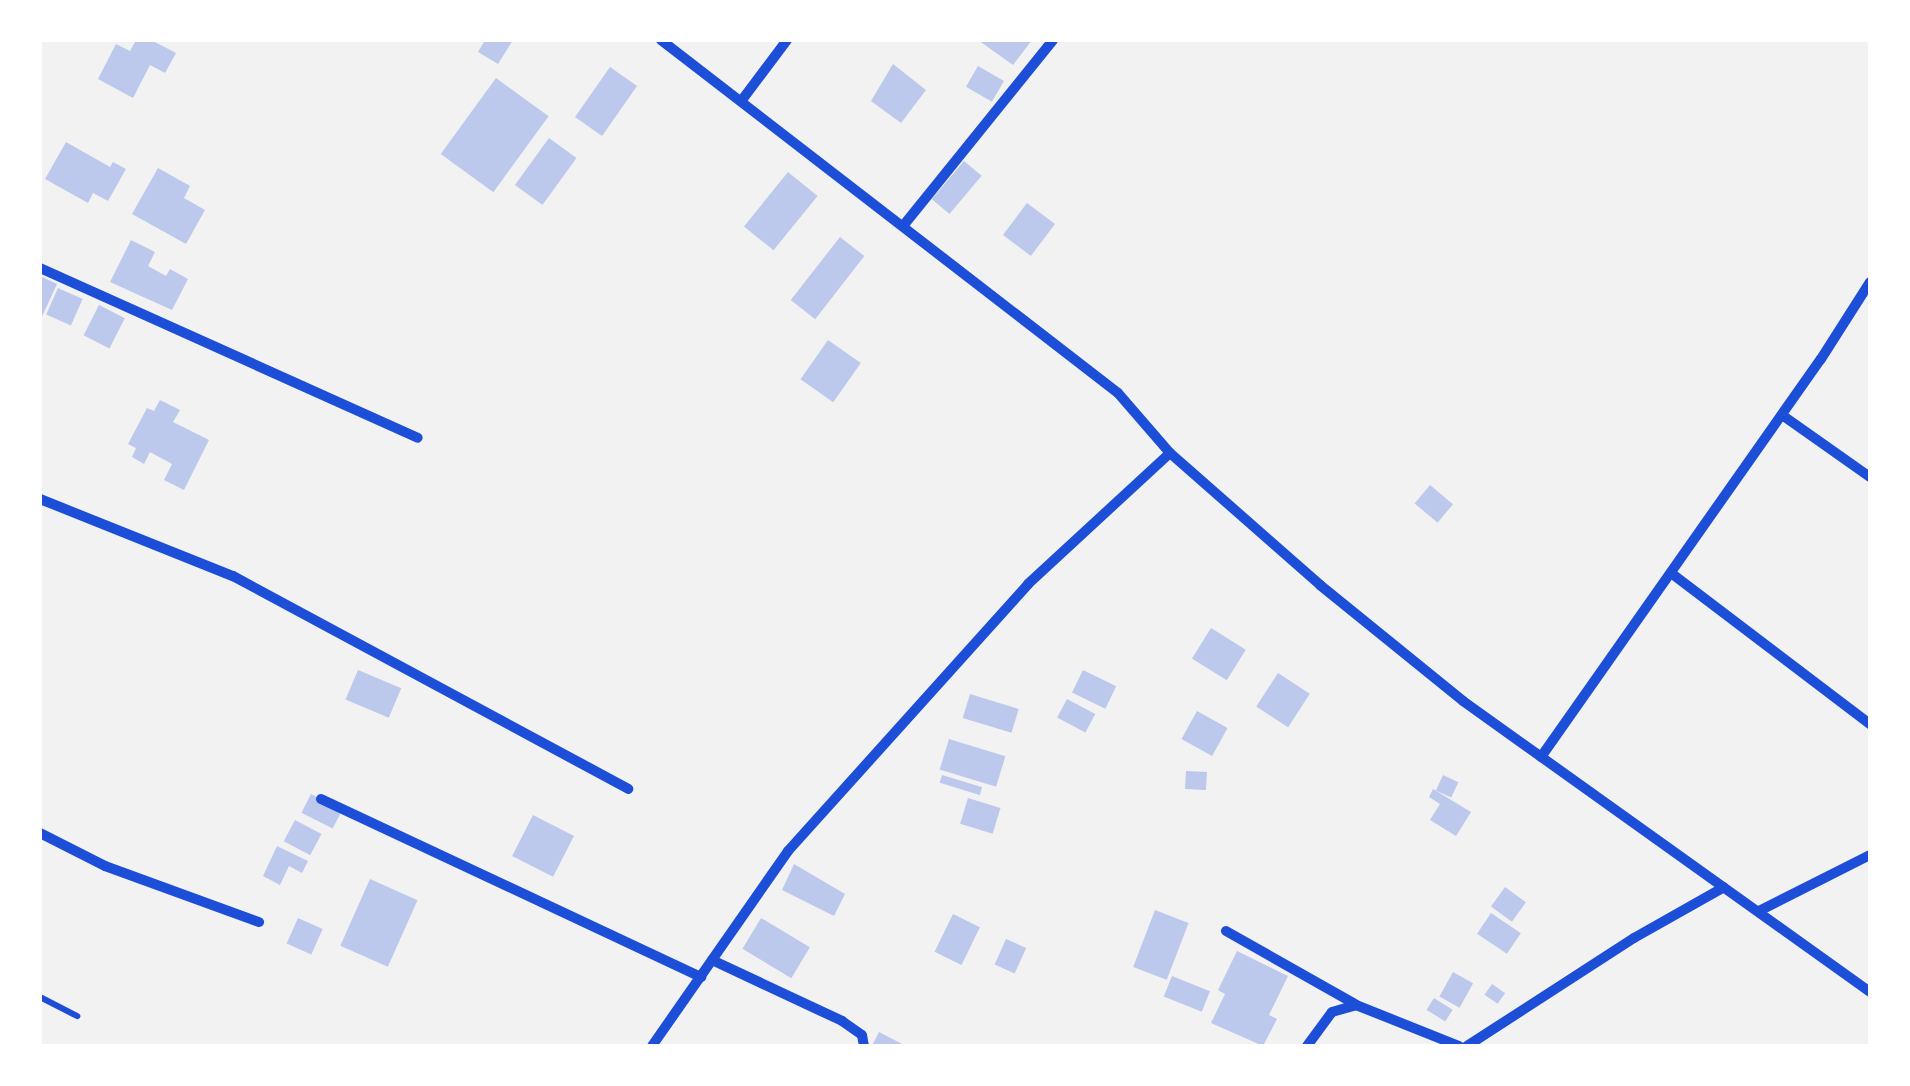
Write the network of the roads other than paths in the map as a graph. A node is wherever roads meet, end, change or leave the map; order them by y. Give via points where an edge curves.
1 (661, 40) edge
2 (787, 40) edge
3 (1053, 40) edge
4 (742, 100) junction
5 (904, 226) junction
6 (40, 268) edge
7 (1870, 282) edge
8 (1782, 415) junction
9 (418, 438) dead end
10 (1170, 452) junction
11 (1870, 477) edge
12 (40, 499) edge
13 (1670, 573) junction
14 (1870, 724) edge
15 (1541, 757) junction
16 (628, 788) dead end
17 (321, 799) dead end
18 (40, 833) edge
19 (1870, 855) edge
20 (1724, 886) junction
21 (1759, 911) junction
22 (259, 922) dead end
23 (1226, 931) dead end
24 (712, 960) junction
25 (701, 976) junction
26 (1870, 992) edge
27 (40, 997) edge
28 (1356, 1004) junction
29 (77, 1016) dead end
30 (652, 1046) edge
31 (864, 1046) edge
32 (1307, 1046) edge
33 (1459, 1046) edge
34 (1467, 1046) edge

1 - 4 street
2 - 4 street
3 - 5 street
4 - 5 street
5 - 10 street via 1118,393
6 - 9 street
7 - 8 street
8 - 11 street
8 - 13 street
10 - 15 street via 1320,585
10 - 24 street via 1015,599 788,851
12 - 16 street via 233,576
13 - 14 street
13 - 15 street
15 - 20 street
17 - 25 street
18 - 22 street via 106,866
19 - 21 street
20 - 21 street
20 - 34 street
21 - 26 street
23 - 28 street
24 - 25 street
24 - 31 street via 842,1021 862,1035
25 - 30 street
27 - 29 lane
28 - 32 street via 1332,1012
28 - 33 street

